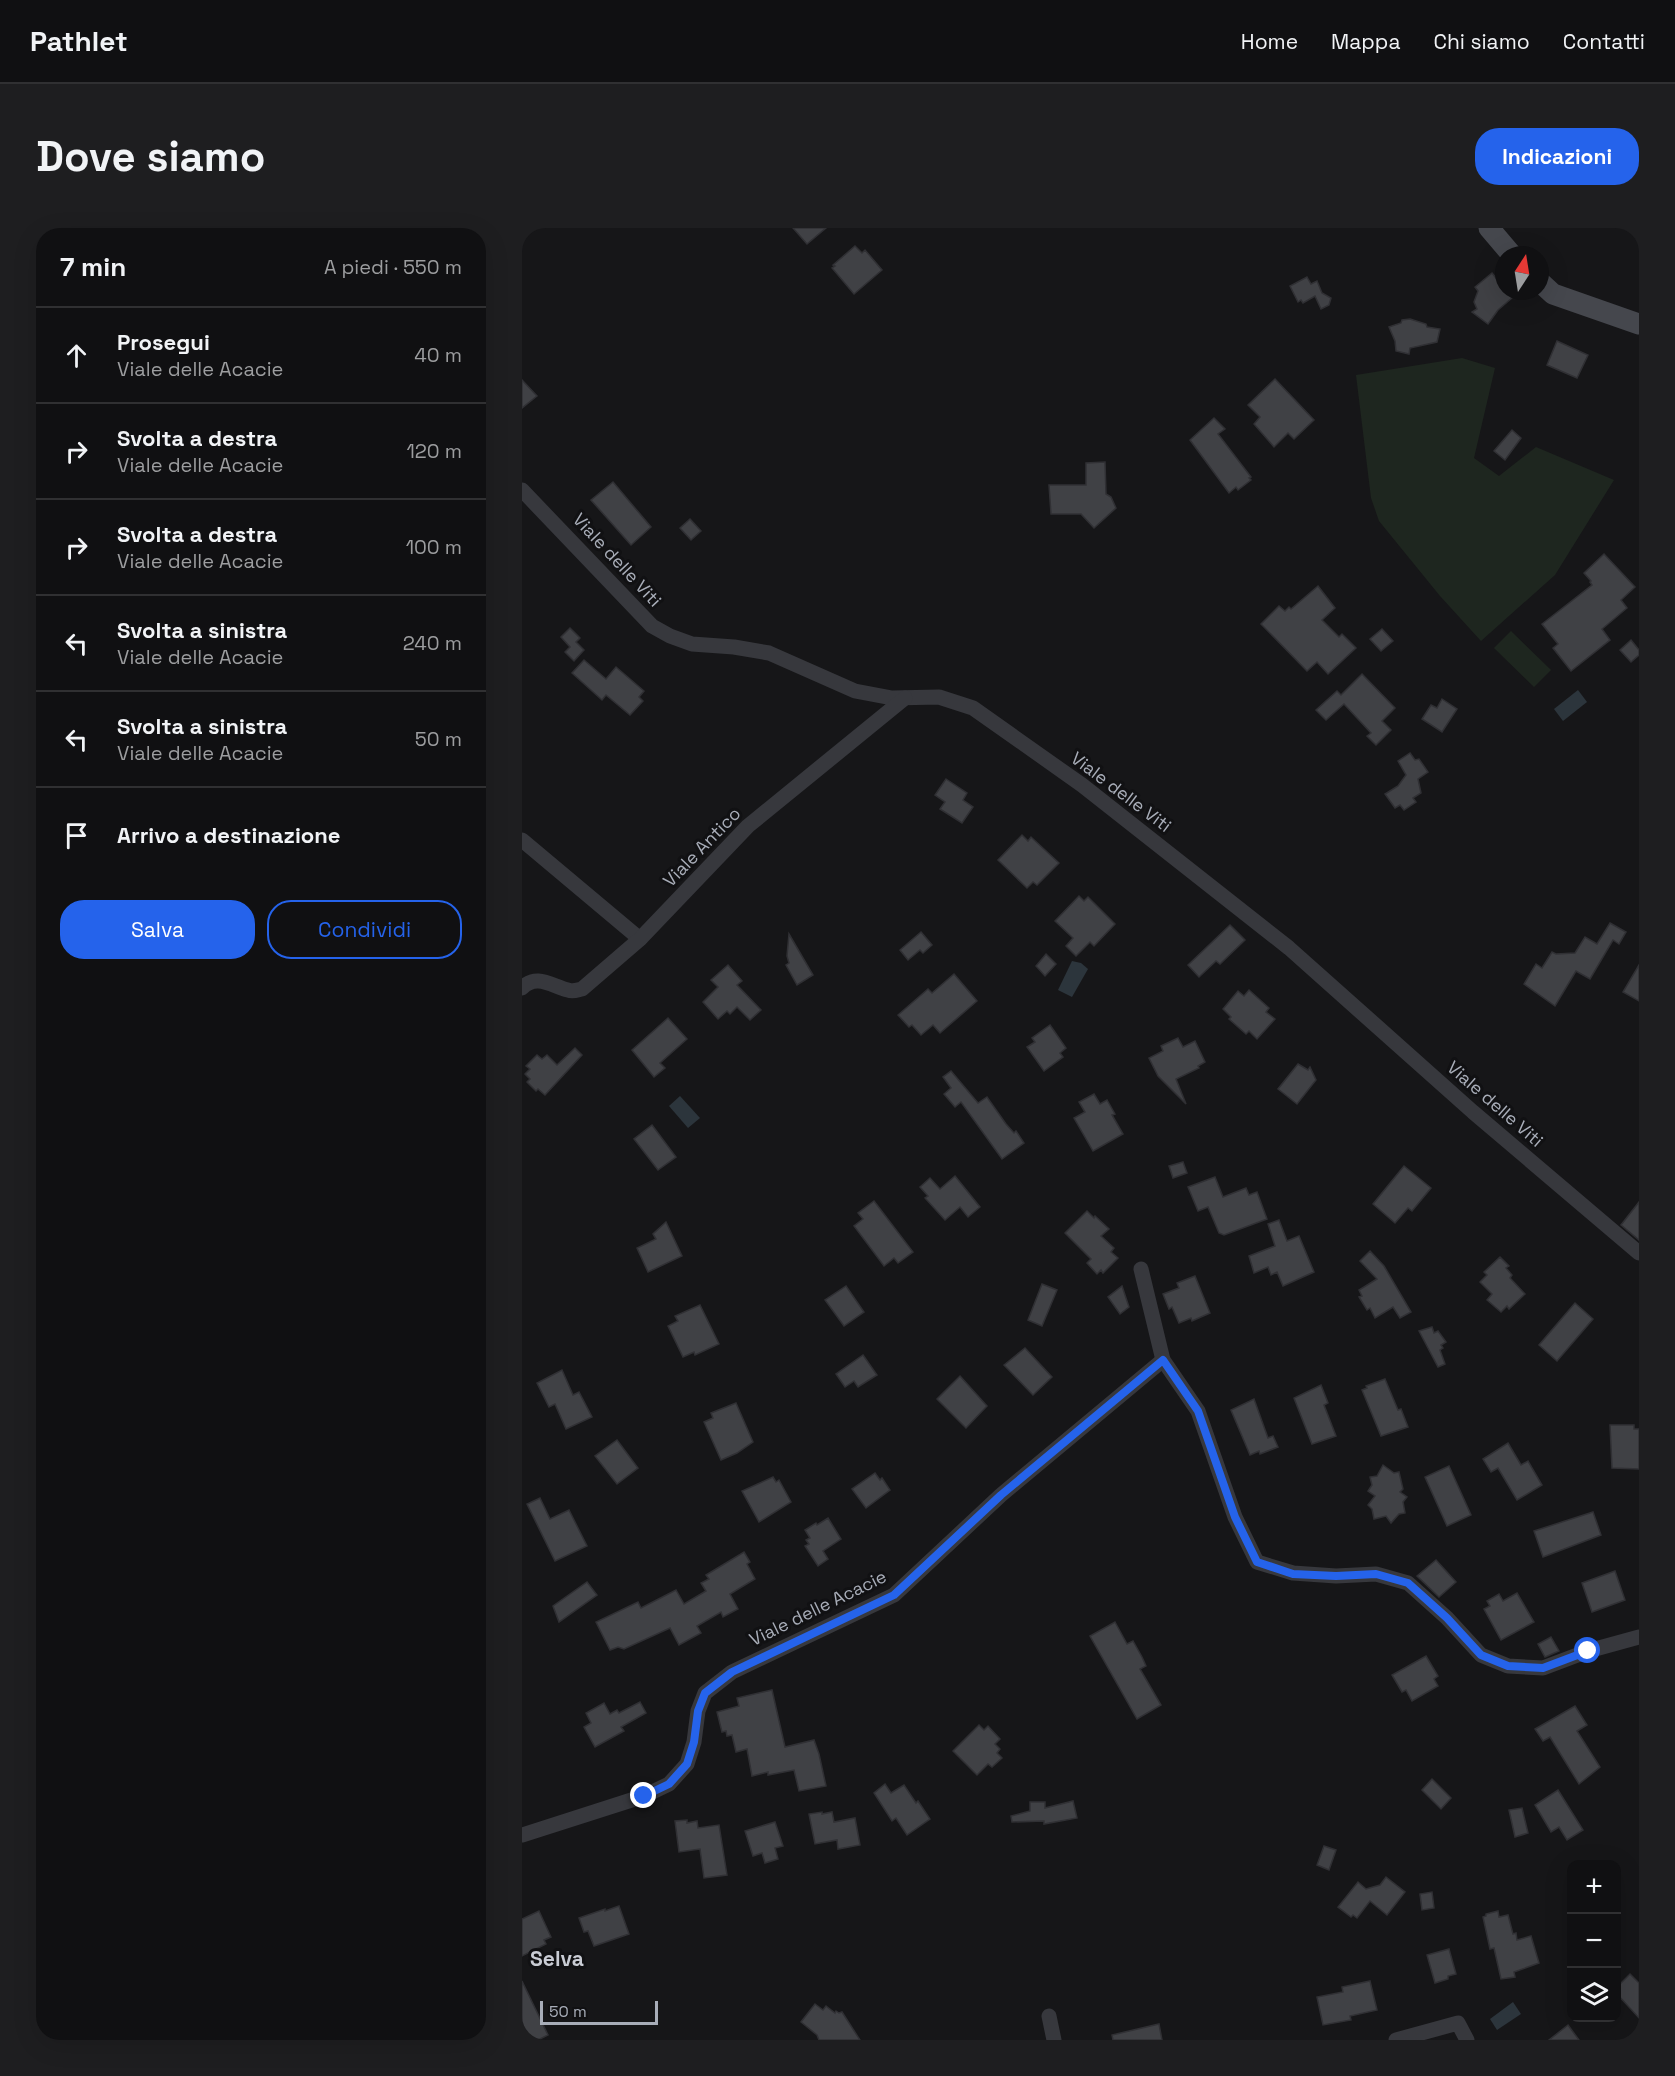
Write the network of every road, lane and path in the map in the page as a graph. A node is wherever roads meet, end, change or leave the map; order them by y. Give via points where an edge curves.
1 (1489, 228) edge
2 (1504, 246) edge
3 (1549, 291) edge
4 (1639, 324) edge
5 (522, 490) edge
6 (905, 698) junction
7 (522, 840) edge
8 (640, 939) junction
9 (522, 988) edge
10 (1639, 1253) edge
11 (1141, 1269) dead end
12 (1163, 1360) junction
13 (1639, 1638) edge
14 (522, 1835) edge
15 (1049, 2016) dead end
16 (1054, 2040) edge
17 (1396, 2040) edge
18 (1467, 2040) edge

1 - 2 street
3 - 4 street
5 - 6 street, Viale delle Viti via 652,626 670,636 692,644 769,653 855,691
6 - 8 street, Viale Antico via 748,825
6 - 10 street, Viale delle Viti via 939,698 973,708 1082,785 1289,948
7 - 8 street
8 - 9 street, Viale Antico via 582,989 570,991 544,980
11 - 12 street
12 - 13 street via 1198,1411 1235,1517 1257,1562 1293,1574 1376,1574 1408,1583 1481,1655 1508,1666 1543,1668
12 - 14 street, Viale delle Acacie via 1001,1495 894,1595 732,1672 705,1693 687,1764 669,1784 644,1796
15 - 16 street
17 - 18 street via 1458,2023

